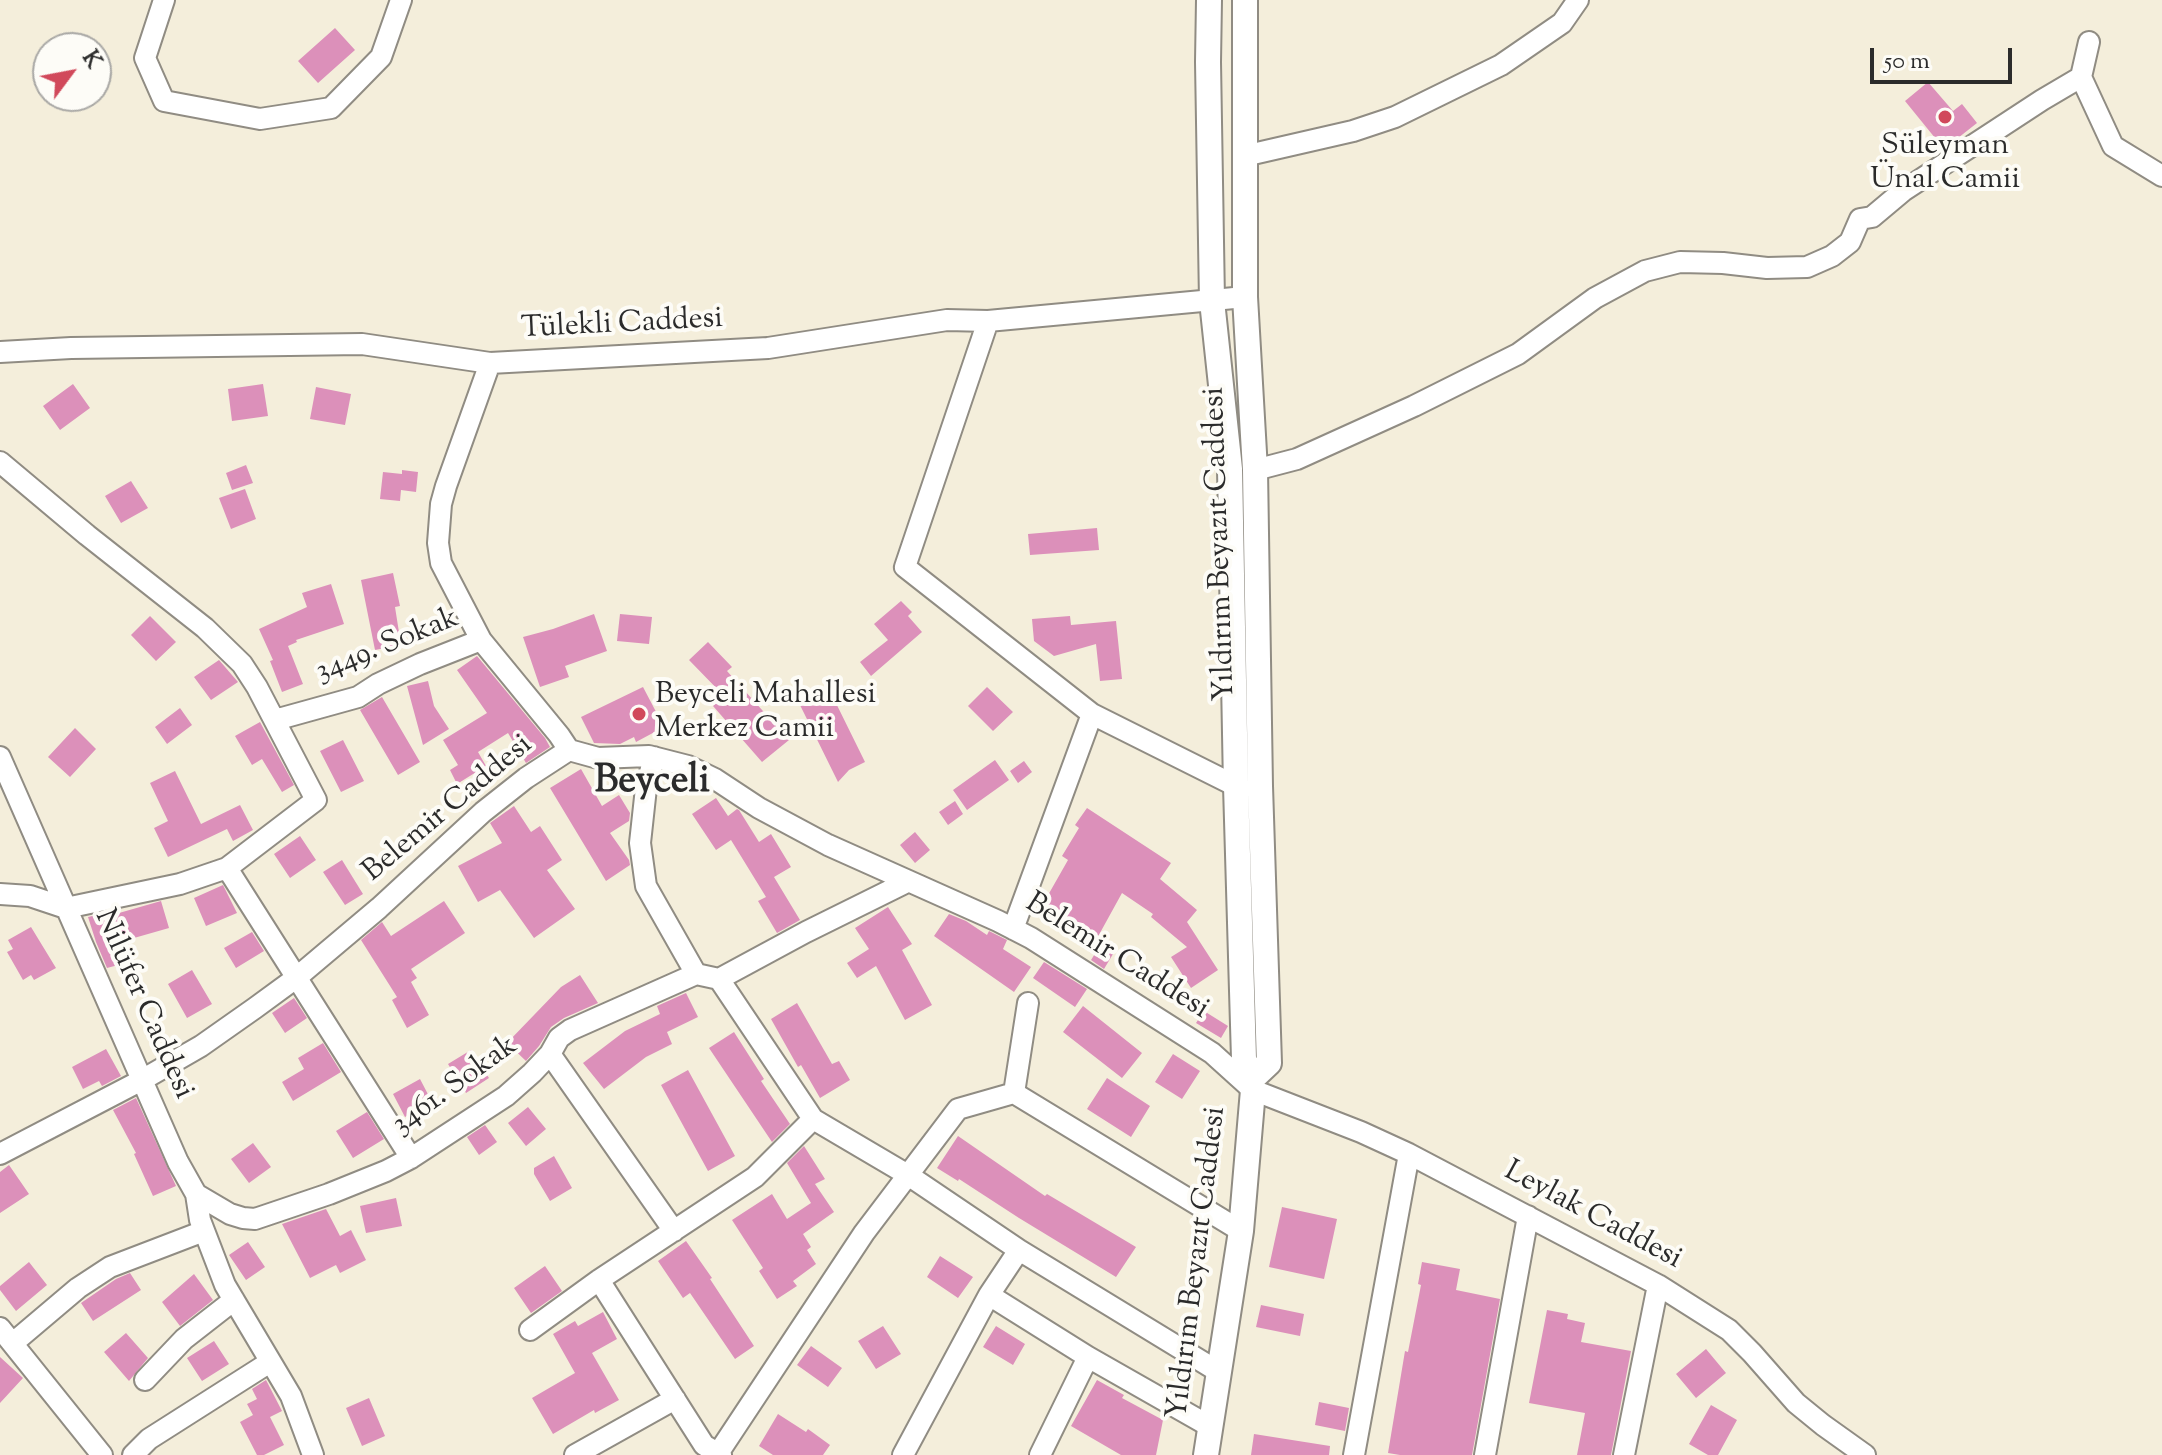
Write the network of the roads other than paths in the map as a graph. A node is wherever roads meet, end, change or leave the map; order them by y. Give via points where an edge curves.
1 (164, 0) edge
2 (401, 0) edge
3 (1209, 0) edge
4 (1245, 0) edge
5 (1578, 0) edge
6 (2089, 42) dead end
7 (2081, 77) junction
8 (1244, 156) junction
9 (2162, 176) edge
10 (1245, 297) junction
11 (1212, 301) junction
12 (988, 321) junction
13 (0, 352) edge
14 (490, 363) junction
15 (0, 462) edge
16 (1255, 470) junction
17 (481, 640) junction
18 (1092, 714) junction
19 (275, 720) junction
20 (569, 750) junction
21 (0, 757) edge
22 (654, 757) junction
23 (1236, 786) junction
24 (227, 868) junction
25 (909, 881) junction
26 (0, 894) edge
27 (66, 908) junction
28 (1013, 929) junction
29 (696, 974) junction
30 (296, 978) junction
31 (719, 979) junction
32 (1028, 1003) dead end
33 (550, 1054) junction
34 (142, 1080) junction
35 (1253, 1084) junction
36 (1014, 1093) junction
37 (813, 1119) junction
38 (0, 1154) edge
39 (1409, 1154) junction
40 (411, 1158) junction
41 (908, 1175) junction
42 (196, 1194) junction
43 (1528, 1216) junction
44 (204, 1231) junction
45 (674, 1231) junction
46 (1241, 1231) junction
47 (1019, 1250) junction
48 (599, 1280) junction
49 (1658, 1285) junction
50 (989, 1295) junction
51 (234, 1300) junction
52 (530, 1330) dead end
53 (6, 1336) edge
54 (1088, 1357) junction
55 (270, 1362) junction
56 (1219, 1372) junction
57 (145, 1380) dead end
58 (675, 1399) junction
59 (1211, 1427) junction
60 (719, 1454) edge
61 (102, 1455) edge
62 (133, 1455) edge
63 (313, 1455) edge
64 (575, 1455) edge
65 (903, 1455) edge
66 (1040, 1455) edge
67 (1206, 1455) edge
68 (1354, 1455) edge
69 (1485, 1455) edge
70 (1624, 1455) edge
71 (1865, 1455) edge

1 - 2 street via 145,58 164,101 260,119 331,108 381,57
3 - 11 main road, Yıldırım Beyazıt Caddesi
4 - 8 main road, Yıldırım Beyazıt Caddesi
5 - 8 street via 1562,23 1501,65 1395,117
6 - 7 street
7 - 9 street via 2113,146
7 - 16 street via 1903,191 1872,217 1860,219 1850,242 1832,256 1807,267 1680,262 1645,271 1595,298 1518,354 1297,459
8 - 10 main road, Yıldırım Beyazıt Caddesi
10 - 11 street, Tülekli Caddesi
10 - 16 main road, Yıldırım Beyazıt Caddesi
11 - 12 street, Tülekli Caddesi
11 - 23 main road, Yıldırım Beyazıt Caddesi via 1230,469
12 - 14 street, Tülekli Caddesi via 947,320 768,348
12 - 18 street via 905,567
13 - 14 street, Tülekli Caddesi via 362,344
14 - 17 street via 438,523 441,563
15 - 19 street, Nilüfer Caddesi via 222,643 242,664
16 - 35 main road, Yıldırım Beyazıt Caddesi via 1269,1063
17 - 19 street, 3449. Sokak via 358,697
17 - 20 street, 3449. Sokak
18 - 23 street
18 - 28 street
19 - 24 street, Nilüfer Caddesi via 316,800
20 - 22 street, Belemir Caddesi via 598,758
20 - 30 street, Belemir Caddesi via 483,812
21 - 27 street
22 - 25 street, Belemir Caddesi via 715,779 795,828
22 - 29 street via 640,843 646,886
23 - 35 main road, Yıldırım Beyazıt Caddesi via 1244,1059
24 - 27 street, Nilüfer Caddesi via 180,884
24 - 30 street
25 - 28 street, Belemir Caddesi
25 - 31 street
26 - 27 street via 30,896
27 - 34 street, Nilüfer Caddesi
28 - 35 street, Belemir Caddesi via 1066,958
29 - 31 street
29 - 33 street, 3461. Sokak via 570,1030
30 - 34 street, Belemir Caddesi via 201,1046
30 - 40 street
31 - 37 street
32 - 36 street
33 - 40 street, 3461. Sokak via 506,1096
33 - 45 street
34 - 38 street, Belemir Caddesi
34 - 42 street, Nilüfer Caddesi
35 - 39 street, Leylak Caddesi
35 - 46 main road, Yıldırım Beyazıt Caddesi
36 - 41 street via 958,1109
36 - 46 street
37 - 41 street
37 - 45 street via 755,1177
39 - 43 street, Leylak Caddesi
39 - 68 street
40 - 42 street, 3461. Sokak via 255,1219 230,1214
41 - 47 street
41 - 60 street
42 - 44 street, Nilüfer Caddesi
43 - 49 street, Leylak Caddesi
43 - 69 street
44 - 51 street, Nilüfer Caddesi
44 - 53 street via 110,1267
45 - 48 street
46 - 56 main road, Yıldırım Beyazıt Caddesi
47 - 50 street
47 - 56 street
48 - 52 street
48 - 58 street
49 - 70 street
49 - 71 street, Leylak Caddesi via 1729,1330 1796,1403
50 - 54 street
50 - 65 street
51 - 55 street, Nilüfer Caddesi
51 - 57 street via 184,1339
53 - 61 street
54 - 59 street
54 - 66 street
55 - 62 street via 149,1439
55 - 63 street, Nilüfer Caddesi via 291,1396
56 - 59 main road, Yıldırım Beyazıt Caddesi
58 - 60 street via 704,1445
58 - 64 street
59 - 67 main road, Yıldırım Beyazıt Caddesi

